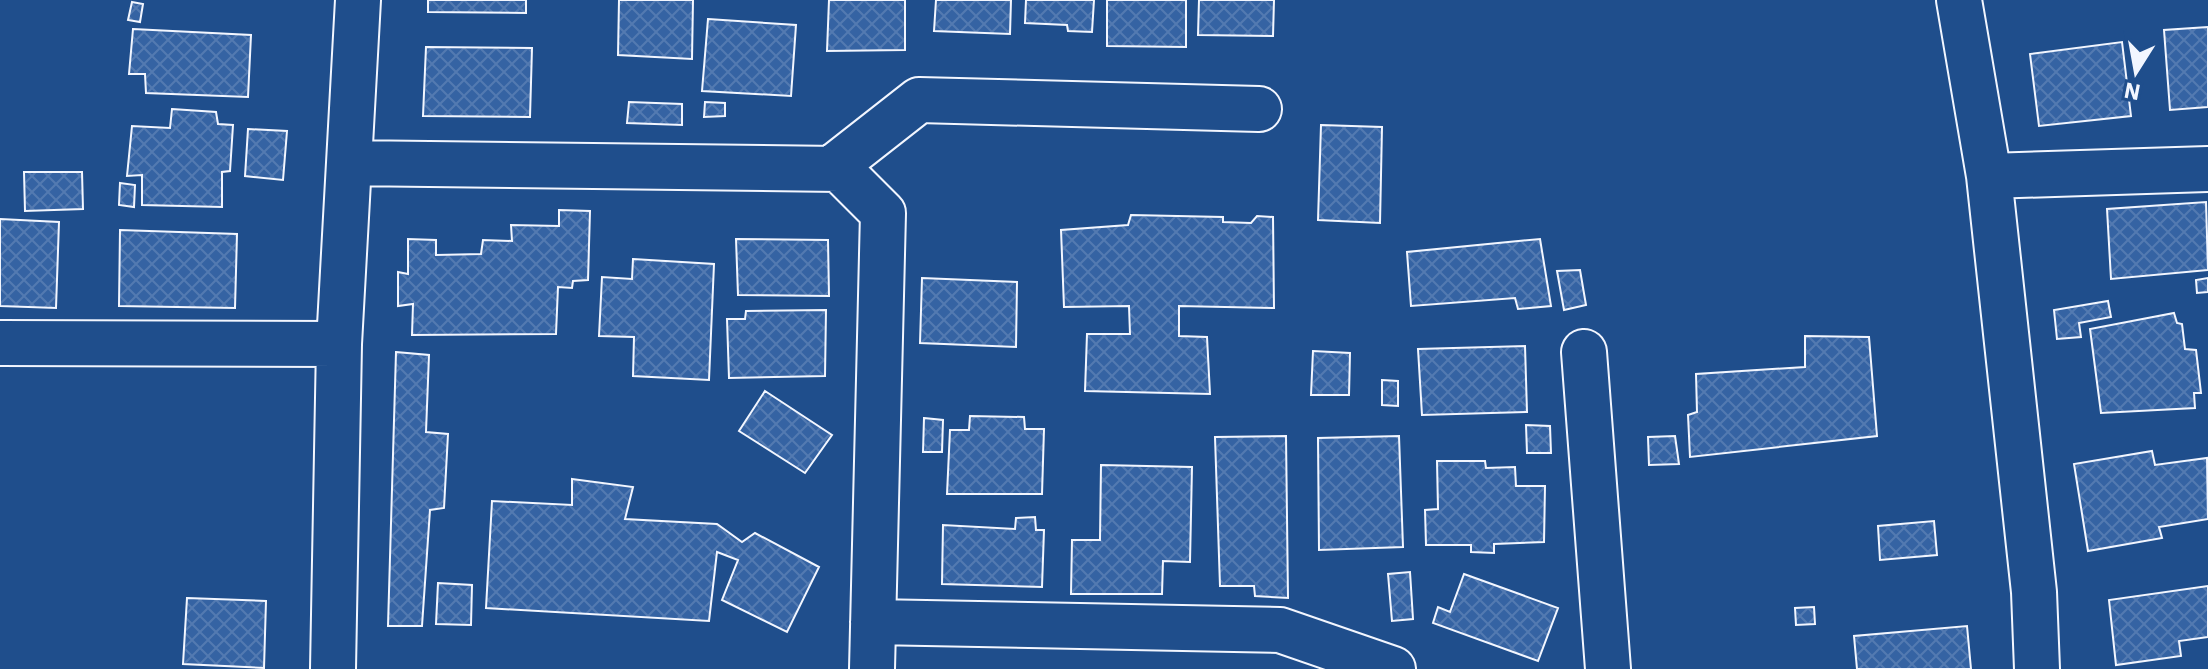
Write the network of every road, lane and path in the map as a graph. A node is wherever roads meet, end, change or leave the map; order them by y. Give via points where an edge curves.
1 (358, 0) edge
2 (1959, 0) edge
3 (1259, 109) dead end
4 (349, 163) junction
5 (831, 169) junction
6 (2208, 169) edge
7 (1989, 176) junction
8 (0, 343) edge
9 (339, 344) junction
10 (1584, 352) dead end
11 (873, 622) junction
12 (333, 669) edge
13 (872, 669) edge
14 (1393, 669) edge
15 (1608, 669) edge
16 (2037, 669) edge

1 - 4 street
2 - 7 street
3 - 5 street via 919,100
4 - 5 street
4 - 9 street
5 - 11 street via 839,169 883,213
6 - 7 street
7 - 16 street via 2034,592
8 - 9 street
9 - 12 street
10 - 15 street
11 - 13 street
11 - 14 street via 1280,630

